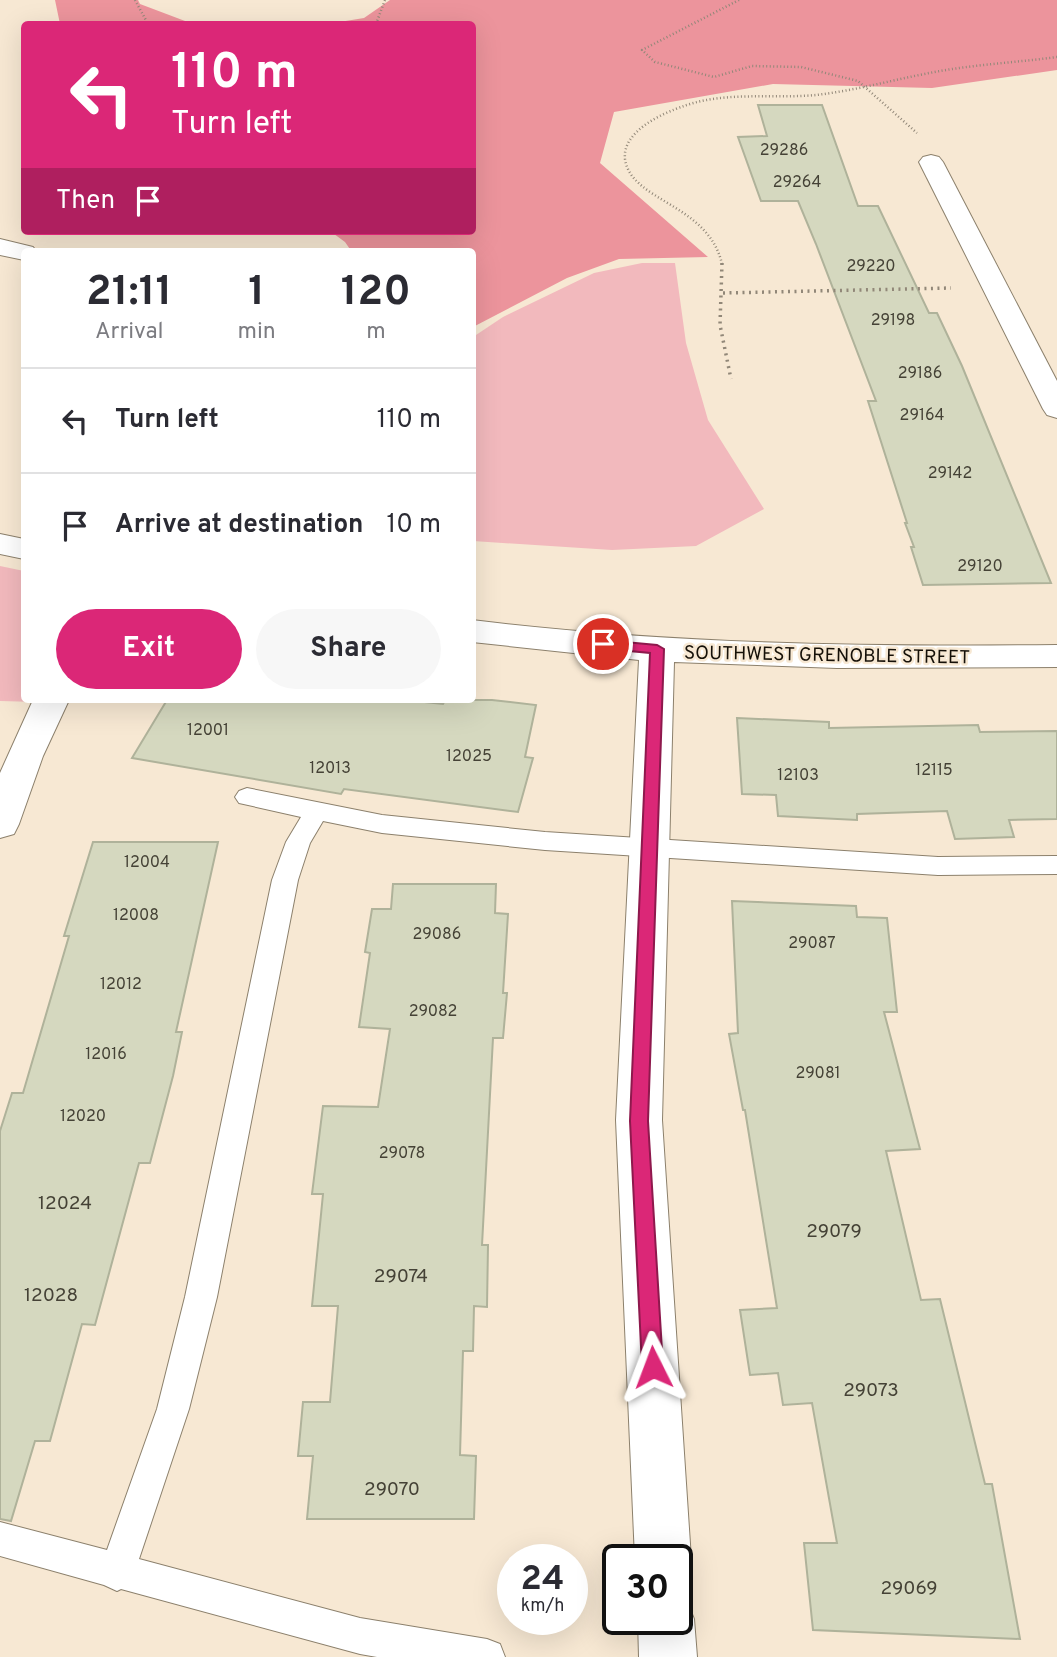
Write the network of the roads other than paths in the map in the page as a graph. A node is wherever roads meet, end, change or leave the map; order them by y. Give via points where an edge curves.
1 (931, 162) road end
2 (0, 247) edge
3 (21, 251) edge
4 (1057, 409) edge
5 (0, 544) edge
6 (21, 548) edge
7 (476, 631) edge
8 (657, 649) junction
9 (1057, 656) edge
10 (50, 703) edge
11 (247, 797) dead end
12 (316, 813) junction
13 (0, 824) edge
14 (648, 849) junction
15 (1057, 865) edge
16 (0, 1539) edge
17 (662, 1544) edge
18 (117, 1573) junction
19 (667, 1635) edge
20 (487, 1657) edge
21 (668, 1657) edge

1 - 4 street
2 - 3 street
5 - 6 street
7 - 8 street, SOUTHWEST GRENOBLE STREET
8 - 9 street, SOUTHWEST GRENOBLE STREET via 880,658
8 - 14 street
10 - 13 street
11 - 12 lane
12 - 14 lane via 382,824
12 - 18 lane via 298,842 285,880 201,1297 173,1409
14 - 15 lane via 938,866
14 - 17 street via 639,1121
16 - 18 lane
18 - 20 lane via 360,1636
19 - 21 street

